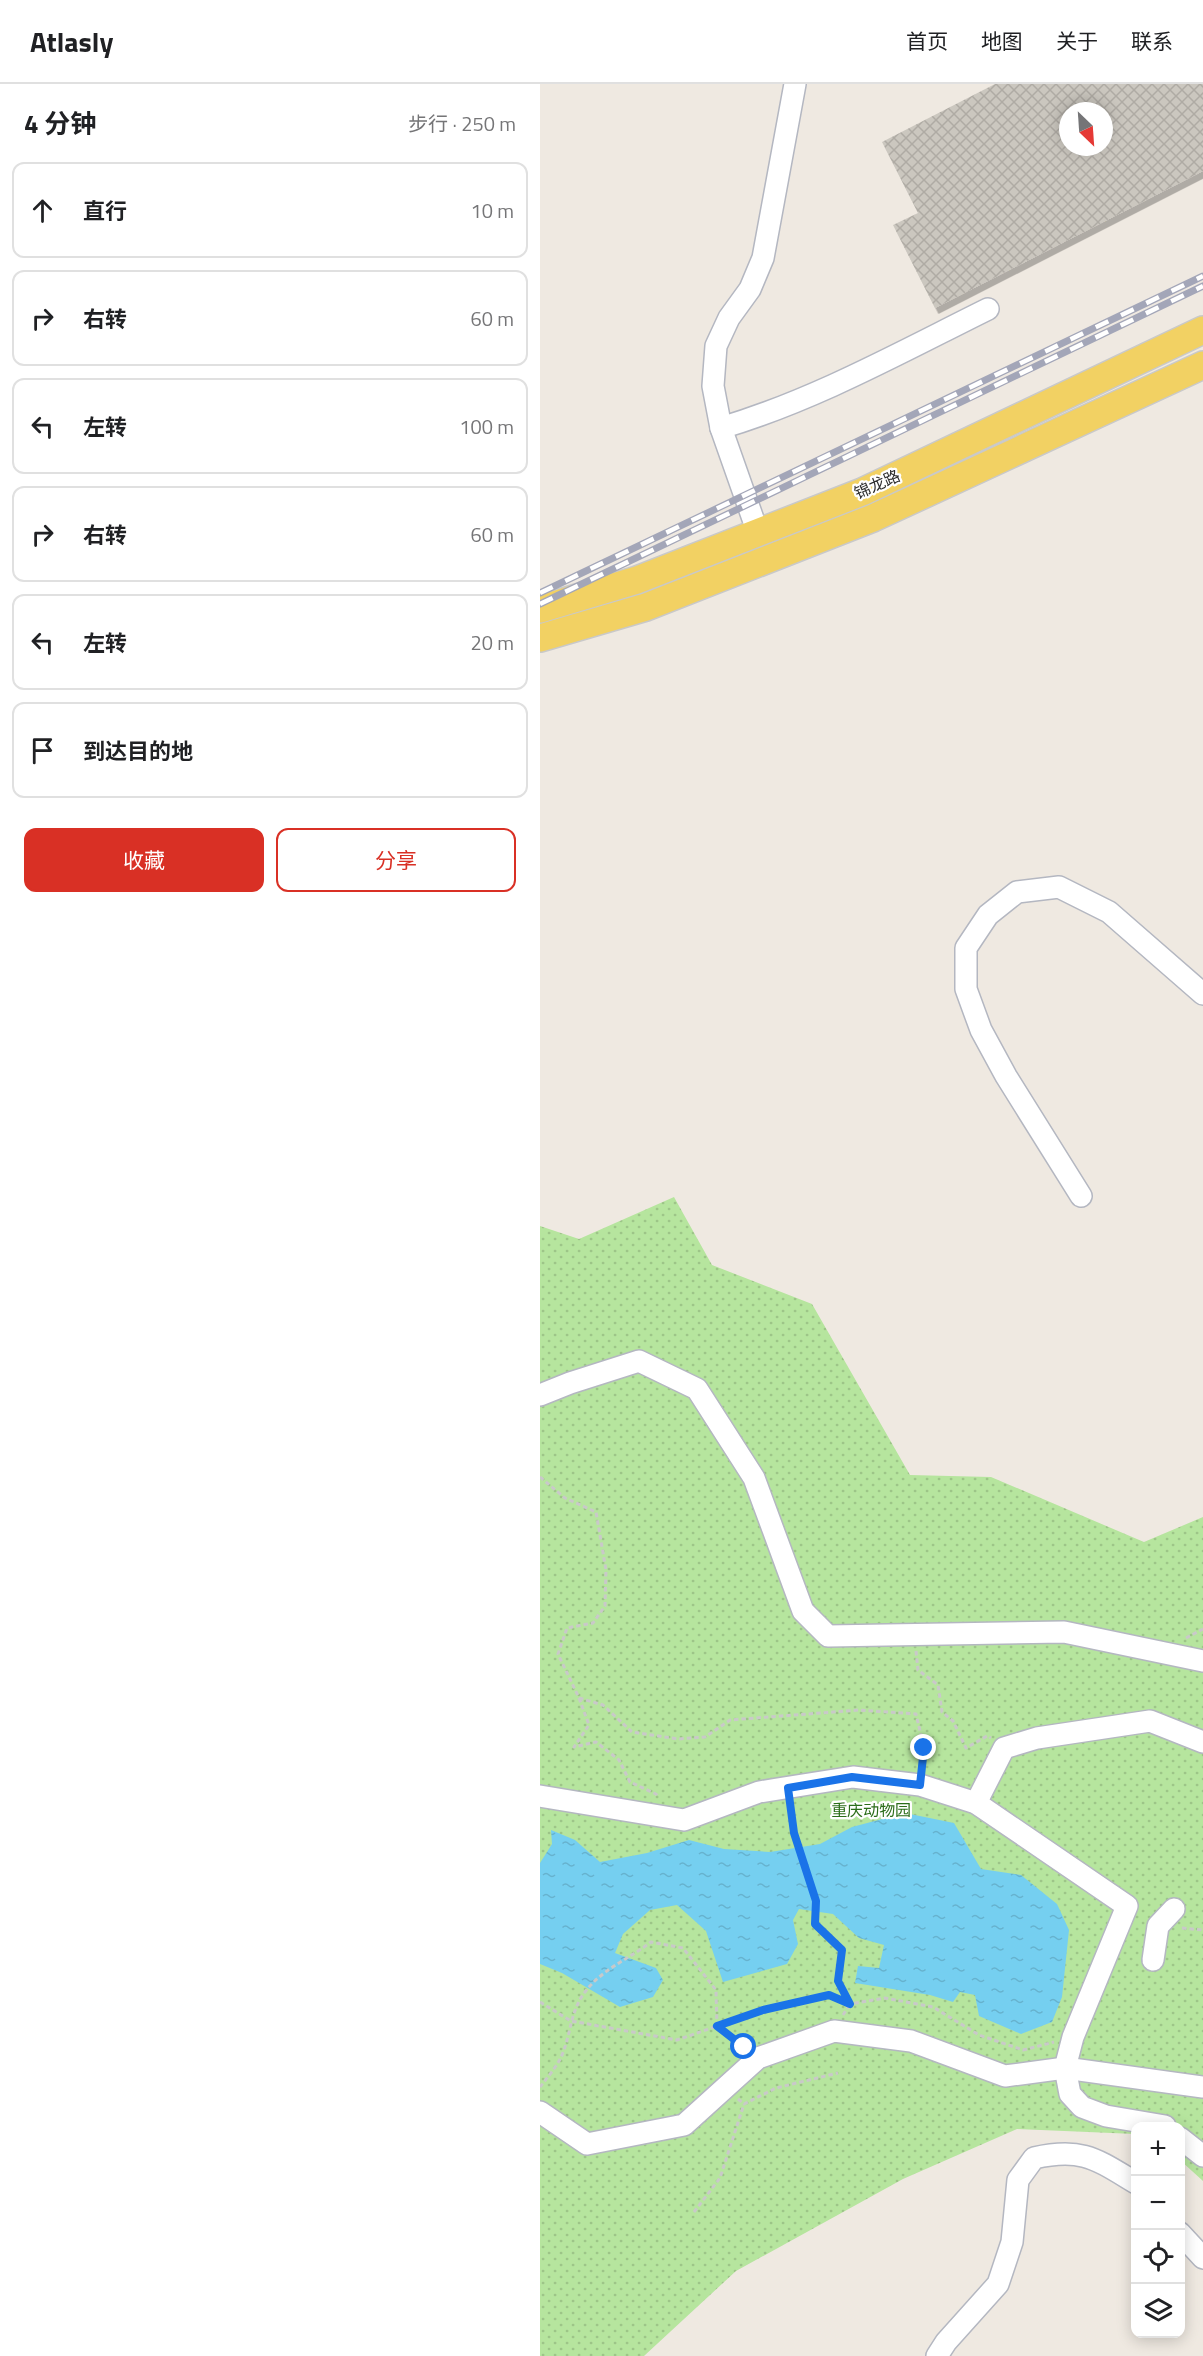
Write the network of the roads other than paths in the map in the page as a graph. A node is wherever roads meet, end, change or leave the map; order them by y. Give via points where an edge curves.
1 (795, 84) edge
2 (988, 309) dead end
3 (1203, 330) edge
4 (1203, 365) edge
5 (721, 428) junction
6 (758, 532) junction
7 (540, 609) edge
8 (540, 638) edge
9 (1203, 994) edge
10 (1081, 1196) dead end
11 (540, 1395) edge
12 (1203, 1661) edge
13 (1203, 1742) edge
14 (540, 1796) edge
15 (976, 1803) junction
16 (1174, 1909) dead end
17 (1153, 1960) dead end
18 (1065, 2068) junction
19 (1203, 2087) edge
20 (540, 2112) edge
21 (1138, 2122) edge
22 (1185, 2142) edge
23 (1203, 2156) edge
24 (1131, 2180) edge
25 (1185, 2238) edge
26 (1203, 2258) edge
27 (937, 2356) edge

1 - 5 street via 764,258 716,345 713,387
2 - 5 street via 814,395
3 - 6 main road, 锦龙路 via 862,492
4 - 8 main road, 锦龙路 via 873,518 646,607
5 - 6 street
6 - 7 main road, 锦龙路 via 637,580
9 - 10 street via 1109,912 1059,887 1017,892 988,915 966,948 966,989 981,1030
11 - 12 street via 639,1361 697,1389 754,1478 803,1611 828,1636 1064,1632
13 - 15 street via 1150,1721 1037,1738 1004,1748
14 - 15 street via 684,1820 759,1792 852,1777 920,1785
15 - 18 street via 1127,1906
16 - 17 street via 1158,1926
18 - 19 street
18 - 20 street via 1005,2076 911,2041 834,2031 758,2058 684,2125 587,2144
18 - 21 street via 1070,2094 1082,2108
22 - 23 street
24 - 27 street via 1095,2158 1060,2152 1034,2158 1018,2181 1012,2242 998,2284
25 - 26 street

